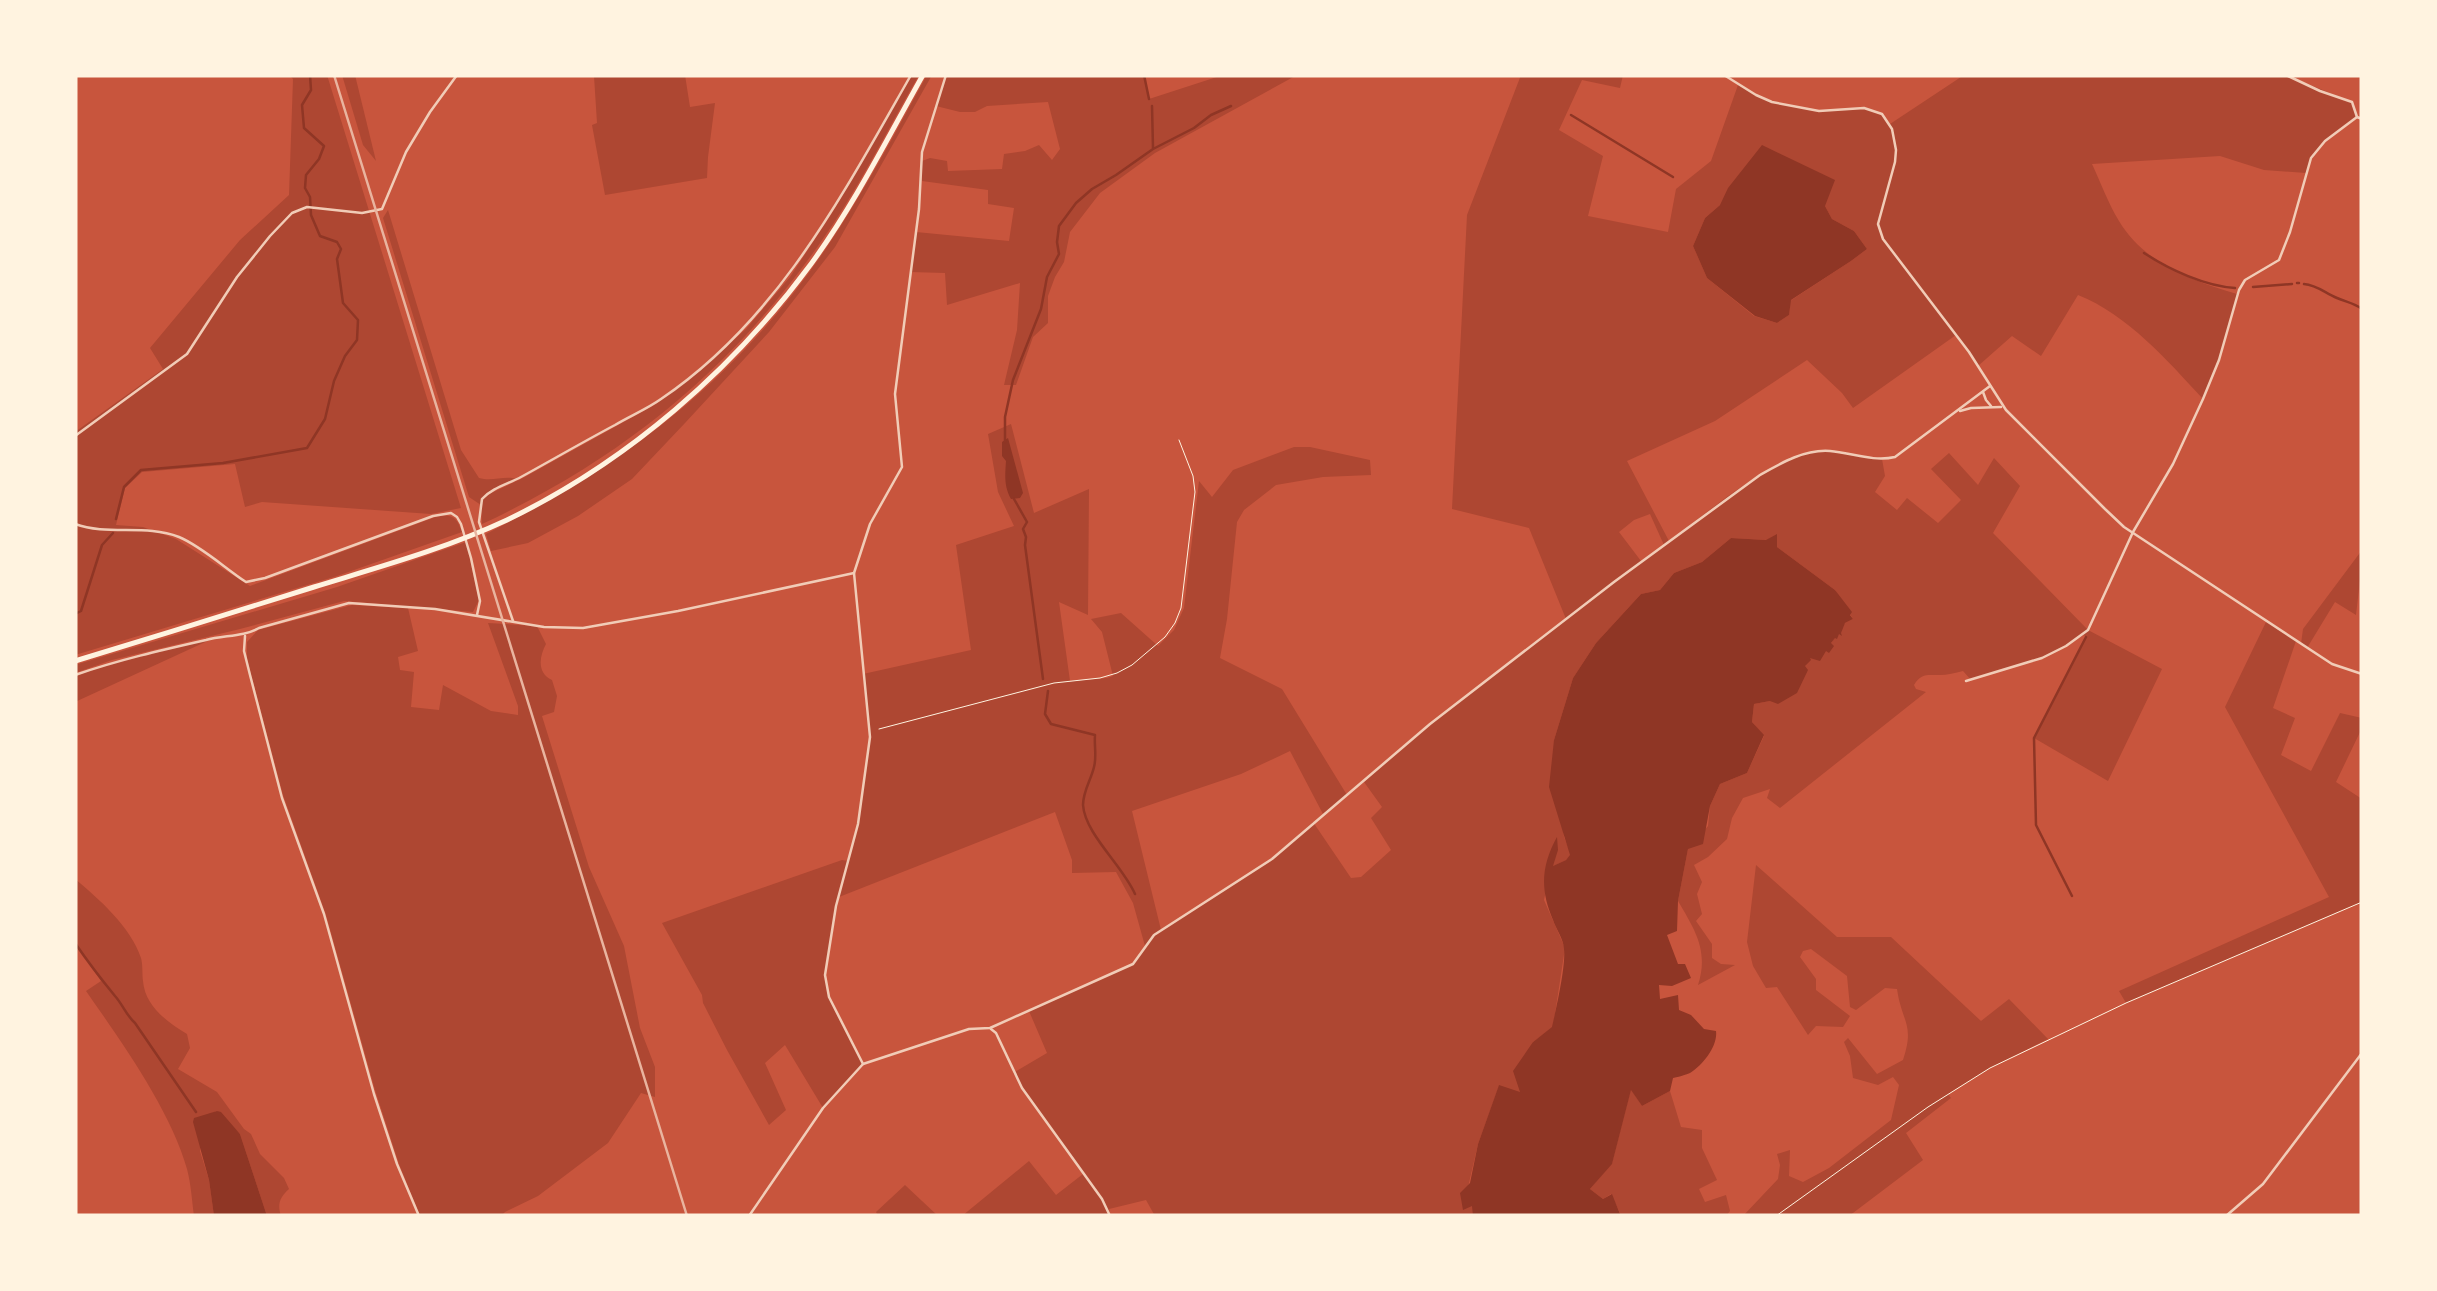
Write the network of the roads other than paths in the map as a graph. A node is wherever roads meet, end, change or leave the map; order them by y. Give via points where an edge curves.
1 (457, 75) edge
2 (910, 75) edge
3 (922, 75) edge
4 (946, 75) edge
5 (1724, 75) edge
6 (2286, 75) edge
7 (2360, 118) edge
8 (1990, 386) junction
9 (1983, 391) junction
10 (1992, 407) junction
11 (2004, 407) junction
12 (1958, 411) junction
13 (75, 436) edge
14 (75, 524) edge
15 (2133, 532) junction
16 (854, 573) junction
17 (476, 616) junction
18 (514, 623) junction
19 (246, 635) junction
20 (75, 661) edge
21 (75, 674) edge
22 (2362, 674) edge
23 (1966, 682) dead end
24 (990, 1028) junction
25 (2362, 1053) edge
26 (863, 1064) junction
27 (418, 1216) edge
28 (749, 1216) edge
29 (1110, 1216) edge
30 (2226, 1216) edge

1 - 13 street via 406,152 382,210 306,207 287,217 188,354
2 - 18 street via 807,249 745,328 662,399 482,499 479,522
3 - 20 highway via 853,199 774,310 672,412 612,457 461,540
4 - 16 street via 922,152 896,394 902,467 870,524
5 - 8 street via 1772,102 1819,111 1864,108 1886,118 1896,150 1878,224 1883,239
6 - 7 street via 2352,102
7 - 15 street via 2311,158 2279,260 2238,290 2204,398
8 - 9 street
8 - 11 street
9 - 10 street
9 - 12 street
10 - 11 street
10 - 12 street
11 - 15 street
12 - 24 street via 1896,457 1814,452 1760,475 1430,724 1272,858 1154,934 1133,964
14 - 17 street via 179,538 246,582 451,514 471,558 480,601
15 - 22 street via 2332,664
15 - 23 street via 2083,634 2042,658
16 - 18 street via 594,627
16 - 26 street via 871,732 825,975
17 - 18 street
17 - 19 street via 349,603
19 - 21 street
19 - 27 street via 244,651 282,798
24 - 26 street
24 - 29 street
25 - 30 street via 2262,1184
26 - 28 street via 823,1108

